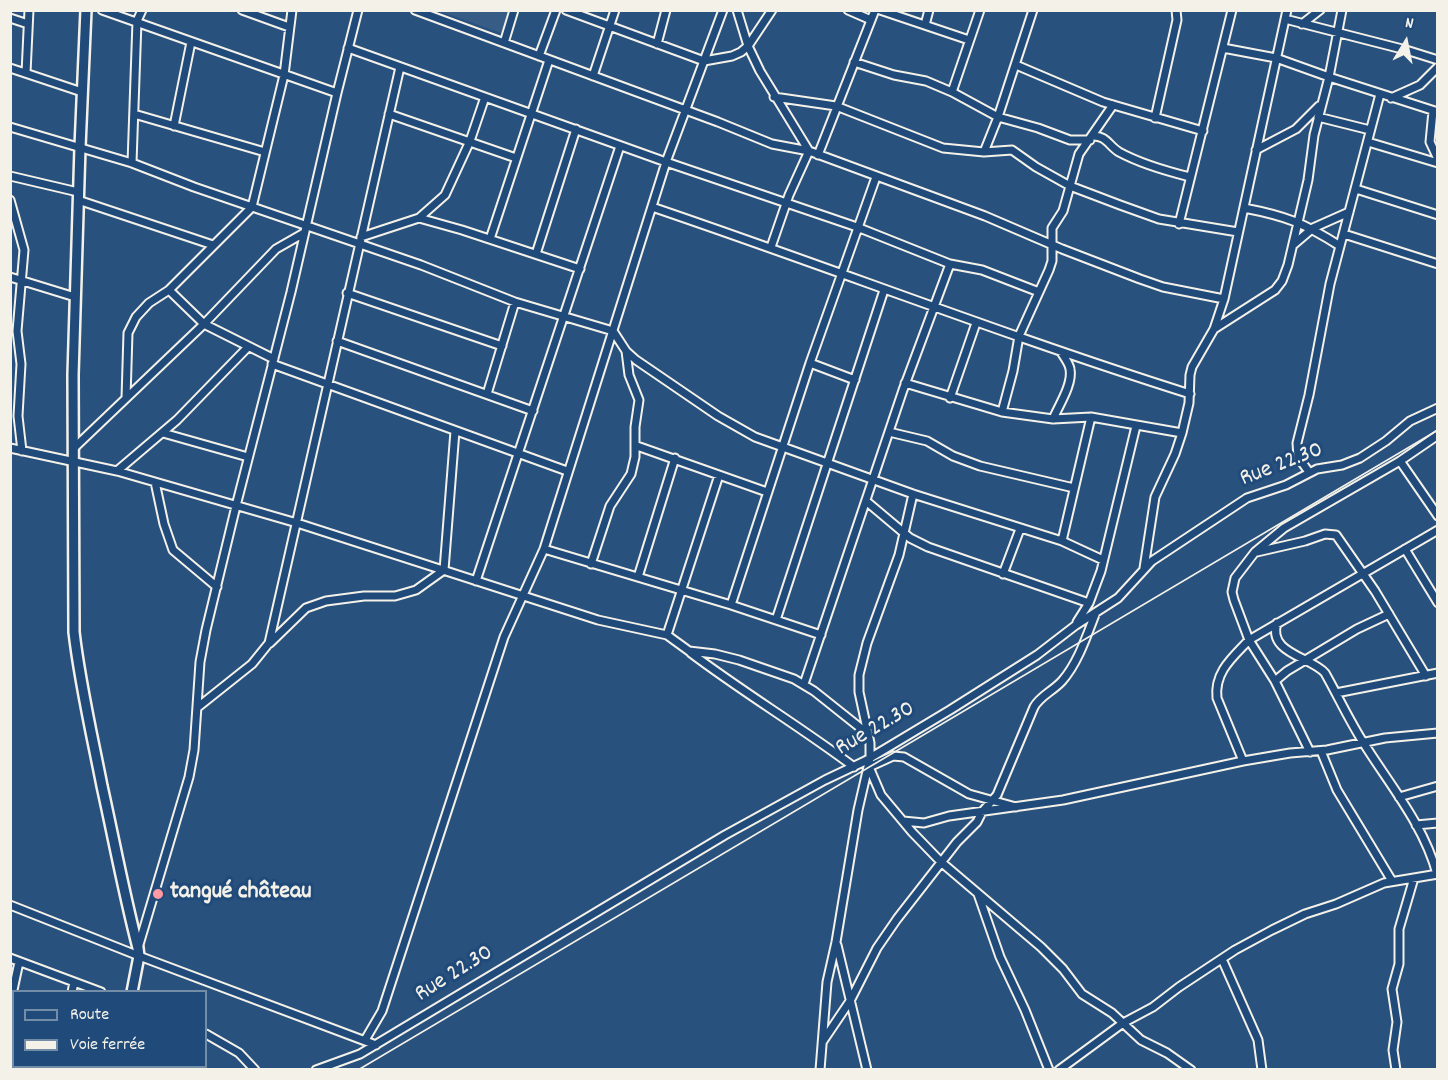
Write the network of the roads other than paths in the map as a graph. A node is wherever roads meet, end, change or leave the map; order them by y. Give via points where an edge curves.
1 (29, 10) edge
2 (86, 10) edge
3 (102, 10) edge
4 (142, 10) edge
5 (242, 10) edge
6 (292, 10) edge
7 (358, 10) edge
8 (415, 10) edge
9 (514, 10) edge
10 (556, 10) edge
11 (566, 10) edge
12 (615, 10) edge
13 (666, 10) edge
14 (723, 10) edge
15 (737, 10) edge
16 (848, 10) edge
17 (875, 10) edge
18 (880, 10) edge
19 (929, 10) edge
20 (980, 10) edge
21 (1033, 10) edge
22 (1176, 10) edge
23 (1232, 10) edge
24 (1287, 10) edge
25 (1320, 10) edge
26 (1342, 10) edge
27 (772, 11) edge
28 (10, 18) edge
29 (1285, 19) junction
30 (871, 20) junction
31 (137, 21) junction
32 (28, 24) junction
33 (1302, 24) junction
34 (925, 25) junction
35 (610, 26) junction
36 (289, 27) junction
37 (1338, 33) junction
38 (969, 40) junction
39 (191, 42) junction
40 (504, 43) junction
41 (657, 44) junction
42 (748, 46) junction
43 (348, 48) junction
44 (1223, 48) junction
45 (539, 56) junction
46 (1276, 58) junction
47 (549, 60) junction
48 (1437, 60) edge
49 (704, 62) junction
50 (854, 62) junction
51 (1016, 64) junction
52 (399, 67) junction
53 (1437, 67) edge
54 (10, 68) edge
55 (26, 74) junction
56 (284, 75) junction
57 (592, 76) junction
58 (1329, 77) junction
59 (82, 92) junction
60 (952, 92) junction
61 (337, 93) junction
62 (1380, 94) junction
63 (484, 97) junction
64 (774, 97) junction
65 (1391, 98) junction
66 (1321, 104) junction
67 (1113, 105) junction
68 (836, 106) junction
69 (686, 110) junction
70 (1435, 111) edge
71 (531, 112) junction
72 (134, 114) junction
73 (389, 114) junction
74 (998, 117) junction
75 (1318, 117) junction
76 (1155, 118) junction
77 (174, 126) junction
78 (10, 127) edge
79 (576, 129) junction
80 (1370, 130) junction
81 (1203, 131) junction
82 (1091, 138) junction
83 (470, 141) junction
84 (1368, 142) junction
85 (620, 146) junction
86 (80, 147) junction
87 (1256, 150) junction
88 (809, 151) junction
89 (265, 152) junction
90 (984, 152) junction
91 (818, 155) junction
92 (516, 158) junction
93 (1437, 159) edge
94 (666, 162) junction
95 (132, 163) junction
96 (1437, 163) edge
97 (10, 176) edge
98 (876, 177) junction
99 (1190, 177) junction
100 (1070, 186) junction
101 (1356, 189) junction
102 (78, 196) junction
103 (10, 200) edge
104 (786, 203) junction
105 (252, 207) junction
106 (652, 207) junction
107 (1244, 208) junction
108 (1350, 212) junction
109 (1437, 215) edge
110 (419, 218) junction
111 (1298, 222) junction
112 (1179, 224) junction
113 (857, 227) junction
114 (1312, 228) junction
115 (306, 229) junction
116 (1238, 232) junction
117 (1344, 234) junction
118 (490, 239) junction
119 (361, 240) junction
120 (213, 245) junction
121 (1052, 245) junction
122 (1293, 245) junction
123 (1340, 246) junction
124 (771, 247) junction
125 (536, 254) junction
126 (950, 264) junction
127 (1437, 264) edge
128 (580, 269) junction
129 (841, 273) junction
130 (10, 277) edge
131 (21, 281) junction
132 (169, 290) junction
133 (884, 290) junction
134 (1039, 292) junction
135 (347, 293) junction
136 (75, 297) junction
137 (1224, 299) junction
138 (515, 302) junction
139 (933, 306) junction
140 (563, 317) junction
141 (976, 323) junction
142 (204, 324) junction
143 (1214, 329) junction
144 (14, 330) edge
145 (613, 331) junction
146 (1019, 336) junction
147 (337, 341) junction
148 (502, 346) junction
149 (248, 347) junction
150 (626, 351) junction
151 (1060, 351) junction
152 (273, 361) junction
153 (810, 363) junction
154 (855, 380) junction
155 (10, 381) edge
156 (19, 383) junction
157 (905, 383) junction
158 (327, 384) junction
159 (487, 394) junction
160 (1190, 394) junction
161 (126, 398) junction
162 (950, 398) junction
163 (1437, 408) edge
164 (533, 411) junction
165 (1002, 412) junction
166 (1091, 417) junction
167 (1053, 418) junction
168 (1136, 426) junction
169 (455, 431) junction
170 (889, 432) junction
171 (163, 433) junction
172 (1182, 433) junction
173 (1437, 435) edge
174 (637, 446) junction
175 (783, 447) junction
176 (10, 448) edge
177 (74, 448) junction
178 (22, 451) junction
179 (520, 454) junction
180 (248, 457) junction
181 (675, 458) junction
182 (74, 461) junction
183 (1400, 461) junction
184 (827, 463) junction
185 (117, 471) junction
186 (567, 471) junction
187 (1309, 472) junction
188 (719, 475) junction
189 (873, 479) junction
190 (155, 482) junction
191 (1074, 488) junction
192 (767, 492) junction
193 (913, 494) junction
194 (866, 501) junction
195 (236, 506) junction
196 (1437, 516) edge
197 (297, 523) junction
198 (1020, 529) junction
199 (1437, 530) edge
200 (904, 532) junction
201 (1062, 541) junction
202 (544, 549) junction
203 (1405, 549) junction
204 (1255, 552) junction
205 (1103, 560) junction
206 (591, 564) junction
207 (1144, 568) junction
208 (444, 570) junction
209 (1362, 573) junction
210 (1003, 574) junction
211 (638, 577) junction
212 (476, 581) junction
213 (217, 587) junction
214 (682, 591) junction
215 (522, 595) junction
216 (1089, 603) junction
217 (1437, 603) edge
218 (730, 605) junction
219 (1096, 612) junction
220 (1389, 614) junction
221 (776, 620) junction
222 (1277, 623) junction
223 (1076, 625) junction
224 (667, 635) junction
225 (821, 635) junction
226 (1249, 640) junction
227 (269, 643) junction
228 (689, 651) junction
229 (1304, 661) junction
230 (1437, 673) edge
231 (1426, 675) junction
232 (1275, 681) junction
233 (804, 684) junction
234 (1336, 693) junction
235 (198, 707) junction
236 (1437, 733) edge
237 (868, 734) junction
238 (1363, 742) junction
239 (1321, 751) junction
240 (1310, 752) junction
241 (870, 758) junction
242 (1244, 761) junction
243 (854, 767) junction
244 (869, 767) junction
245 (1437, 786) edge
246 (1399, 797) junction
247 (993, 800) junction
248 (1016, 807) junction
249 (982, 812) junction
250 (903, 821) junction
251 (1437, 823) edge
252 (1416, 825) junction
253 (941, 862) junction
254 (1437, 874) edge
255 (1414, 878) junction
256 (1392, 881) junction
257 (977, 891) junction
258 (10, 905) edge
259 (836, 942) junction
260 (138, 952) junction
261 (10, 958) edge
262 (1222, 959) junction
263 (20, 962) junction
264 (74, 982) junction
265 (13, 990) edge
266 (72, 990) edge
267 (96, 990) edge
268 (132, 990) edge
269 (850, 1001) junction
270 (1123, 1023) junction
271 (207, 1035) edge
272 (365, 1040) junction
273 (823, 1041) junction
274 (376, 1045) junction
275 (255, 1070) edge
276 (316, 1070) edge
277 (820, 1070) edge
278 (867, 1070) edge
279 (1049, 1070) edge
280 (1059, 1070) edge
281 (1191, 1070) edge
282 (1262, 1070) edge
283 (1396, 1070) edge

1 - 32 street
2 - 59 street
3 - 31 street
4 - 31 street
5 - 36 street
6 - 36 street
7 - 43 street
8 - 40 street
9 - 40 street
10 - 45 street
11 - 35 street
12 - 35 street
13 - 41 street
14 - 49 street
15 - 42 street
16 - 30 street
17 - 30 street
18 - 34 street
19 - 34 street
20 - 38 street
21 - 51 street
22 - 76 street
23 - 44 street
24 - 29 street
25 - 33 street
26 - 37 street
27 - 42 street
28 - 32 street
29 - 33 street
29 - 46 street
30 - 50 street
31 - 39 street
31 - 72 street
32 - 55 street
33 - 37 street
34 - 38 street
35 - 41 street
35 - 57 street
36 - 56 street
37 - 48 street
37 - 58 street
38 - 60 street
39 - 56 street
39 - 77 street
40 - 45 street
41 - 49 street
42 - 49 street via 732,56
42 - 64 street
43 - 52 street
43 - 61 street
44 - 46 street
44 - 81 street
45 - 47 street
46 - 58 street
46 - 87 street
47 - 57 street
47 - 71 street
49 - 69 street
50 - 60 street
50 - 68 street
51 - 67 street
51 - 74 street
52 - 63 street
52 - 73 street
53 - 65 street via 1420,85
54 - 55 street
55 - 59 street
56 - 61 street
56 - 89 street
57 - 69 street
58 - 62 street
58 - 66 street
59 - 86 street
60 - 74 street
61 - 115 street
62 - 65 street
62 - 80 street
63 - 71 street
63 - 83 street
64 - 68 street
64 - 88 street
65 - 70 street
66 - 75 street
66 - 87 street via 1296,129
67 - 76 street
67 - 82 street
68 - 90 street via 942,148
68 - 91 street
69 - 88 street via 772,144
69 - 94 street
70 - 93 street via 1430,142
71 - 79 street
71 - 92 street
72 - 77 street
72 - 95 street
73 - 83 street
73 - 119 street
74 - 82 street via 1070,140
74 - 90 street
75 - 80 street
75 - 111 street
76 - 81 street
77 - 89 street
78 - 86 street
79 - 85 street
79 - 125 street
80 - 84 street
81 - 99 street
82 - 99 street via 1102,137 1128,156
82 - 100 street via 1081,151
83 - 92 street
83 - 110 street via 449,190
84 - 96 street
84 - 101 street
85 - 94 street
85 - 128 street
86 - 95 street
86 - 102 street
87 - 107 street
88 - 91 street
88 - 104 street
89 - 105 street
90 - 100 street via 1012,150
91 - 98 street
92 - 118 street
94 - 104 street
94 - 106 street
95 - 105 street
97 - 102 street
98 - 113 street
98 - 121 street
99 - 112 street
100 - 112 street
100 - 121 street via 1063,211 1052,228
101 - 108 street
101 - 109 street
102 - 120 street
102 - 136 street
103 - 131 street via 24,250
104 - 113 street
104 - 124 street
105 - 115 street
105 - 120 street
106 - 124 street
106 - 145 street
107 - 111 street
107 - 116 street
108 - 114 street
108 - 117 street
110 - 118 street
110 - 119 street
111 - 114 street
111 - 122 street
112 - 116 street
113 - 126 street
113 - 129 street
114 - 122 street
114 - 123 street
115 - 119 street
115 - 142 street via 276,249
115 - 152 street
116 - 137 street
117 - 123 street
117 - 127 street
118 - 125 street
119 - 135 street
119 - 138 street
120 - 132 street
121 - 134 street via 1049,270
121 - 137 street via 1163,287
122 - 143 street via 1282,281 1275,290
123 - 187 street via 1297,442 1298,457
124 - 129 street
125 - 128 street
126 - 134 street via 982,270
126 - 139 street
128 - 140 street
129 - 133 street
129 - 153 street
130 - 131 street
131 - 136 street
131 - 144 street
132 - 142 street
132 - 161 street via 136,317 128,333
133 - 139 street
133 - 154 street
134 - 146 street
135 - 147 street
135 - 148 street
136 - 177 street
137 - 143 street
138 - 140 street
138 - 148 street
139 - 141 street
139 - 157 street
140 - 145 street
140 - 164 street
141 - 146 street
141 - 162 street
142 - 149 street
142 - 161 street
143 - 160 street via 1192,367
144 - 156 street via 21,364
145 - 150 street
145 - 186 street
146 - 151 street
146 - 165 street
147 - 158 street
147 - 159 street
148 - 159 street
149 - 152 street
149 - 171 street
150 - 174 street via 629,375 639,400
150 - 175 street via 718,416 755,437
151 - 160 street
151 - 167 street via 1070,372
152 - 158 street
152 - 180 street
153 - 154 street
153 - 175 street
154 - 184 street
155 - 156 street
156 - 178 street
157 - 162 street
157 - 170 street
158 - 169 street
158 - 197 street
159 - 164 street
160 - 172 street
161 - 177 street
162 - 165 street
163 - 187 street, Rue 22.30 via 1410,420 1360,458
164 - 179 street
165 - 167 street
166 - 167 street
166 - 168 street
166 - 191 street
168 - 172 street
168 - 205 street
169 - 179 street
169 - 208 street
170 - 189 street
170 - 191 street via 927,441 980,466
171 - 180 street
171 - 185 street
172 - 207 street via 1155,498
173 - 183 street
174 - 181 street
174 - 206 street via 631,474 610,506
175 - 184 street
175 - 192 street
176 - 178 street
177 - 182 street
178 - 182 street
179 - 186 street
179 - 212 street
180 - 195 street
181 - 188 street
181 - 211 street
182 - 185 street
182 - 260 street via 76,651
183 - 196 street
183 - 204 street via 1284,528
184 - 189 street
184 - 221 street
185 - 190 street
186 - 202 street
187 - 207 street, Rue 22.30 via 1248,498
188 - 192 street
188 - 214 street
189 - 193 street
189 - 194 street
190 - 195 street
190 - 213 street via 173,550
191 - 201 street
192 - 218 street
193 - 198 street
193 - 200 street
194 - 200 street
194 - 225 street
195 - 197 street
195 - 213 street
197 - 208 street
197 - 227 street
198 - 201 street
198 - 210 street
199 - 203 street
200 - 210 street via 928,547
200 - 237 street via 858,675
201 - 205 street
202 - 206 street
202 - 215 street
203 - 209 street
203 - 217 street
204 - 209 street via 1334,534
204 - 226 street via 1235,578 1232,592
205 - 216 street
206 - 211 street
207 - 219 street, Rue 22.30 via 1118,597
208 - 212 street
208 - 227 street via 416,590 395,596 326,601 306,608
209 - 220 street
209 - 222 street
210 - 216 street
211 - 214 street
212 - 215 street
213 - 235 street via 202,649
214 - 218 street
214 - 224 street
215 - 224 street via 612,623
215 - 272 street via 504,637 382,1011
216 - 223 street
218 - 221 street
219 - 223 street, Rue 22.30
219 - 247 street via 1068,673 1034,707
220 - 229 street
220 - 231 street
221 - 225 street
222 - 226 street
222 - 229 street via 1276,639
223 - 241 street, Rue 22.30 via 1037,655
224 - 228 street
225 - 233 street
226 - 232 street
226 - 242 street via 1225,665 1216,688 1219,707
227 - 235 street via 252,664
228 - 233 street via 739,660
228 - 243 street
229 - 232 street
229 - 234 street via 1320,669
230 - 231 street
231 - 234 street
232 - 240 street
233 - 237 street
234 - 238 street
235 - 260 street via 189,777
236 - 238 street
237 - 241 street
238 - 239 street
238 - 246 street
239 - 240 street
239 - 256 street via 1337,790
240 - 242 street
241 - 243 street, Rue 22.30
241 - 244 street
242 - 248 street
243 - 274 street, Rue 22.30 via 725,835
244 - 247 street via 893,756 904,757 969,794
244 - 250 street via 881,795
244 - 259 street
245 - 246 street
246 - 252 street
247 - 248 street
247 - 249 street
248 - 249 street
249 - 250 street via 924,823
249 - 253 street
250 - 253 street
251 - 252 street
252 - 254 street
253 - 257 street
253 - 269 street via 877,948
254 - 255 street
255 - 256 street
255 - 283 street via 1399,928 1399,964 1392,989 1397,1022 1393,1050
256 - 262 street via 1305,914
257 - 270 street via 1053,958 1082,994
257 - 279 street via 1000,957
258 - 260 street
259 - 269 street
259 - 273 street via 825,994
260 - 268 street
260 - 272 street
261 - 263 street
262 - 270 street
262 - 282 street via 1258,1040
263 - 264 street
263 - 265 street
264 - 266 street
264 - 267 street
269 - 273 street
269 - 278 street
270 - 280 street
270 - 281 street via 1141,1040
271 - 275 street via 239,1053
272 - 274 street
273 - 277 street
274 - 276 street, Rue 22.30

